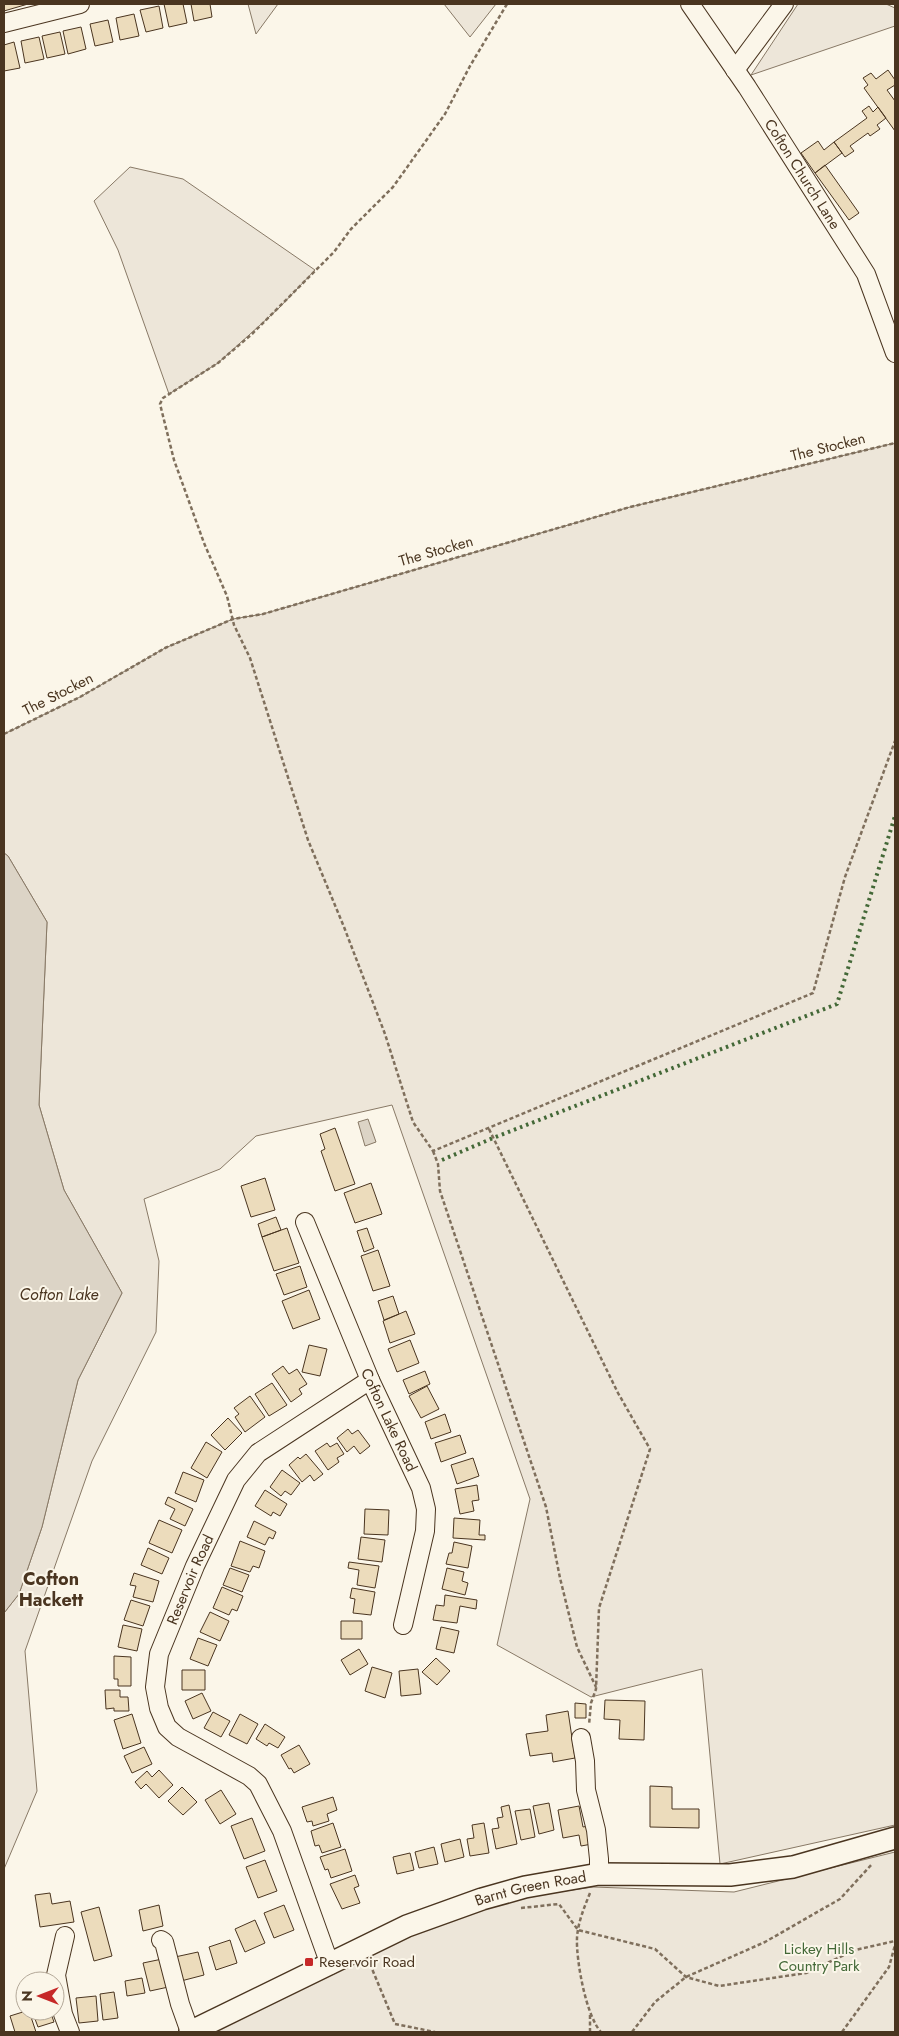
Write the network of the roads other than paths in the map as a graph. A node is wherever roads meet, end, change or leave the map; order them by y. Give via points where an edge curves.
1 (80, 4) edge
2 (690, 4) edge
3 (784, 4) edge
4 (4, 23) edge
5 (735, 70) junction
6 (895, 353) edge
7 (306, 1222) dead end
8 (370, 1380) junction
9 (403, 1625) dead end
10 (581, 1738) dead end
11 (895, 1838) edge
12 (599, 1874) junction
13 (65, 1936) dead end
14 (161, 1940) dead end
15 (330, 1965) junction
16 (70, 2032) edge
17 (190, 2032) edge

1 - 4 street
2 - 5 street, Cofton Church Lane
3 - 5 street
5 - 6 street, Cofton Church Lane via 866,274
7 - 8 street, Cofton Lake Road
8 - 9 street, Cofton Lake Road via 421,1488 426,1509 425,1531
8 - 15 street, Reservoir Road via 258,1453 236,1480 170,1622 159,1654 155,1687 159,1708 168,1727 178,1738 258,1784 282,1831
10 - 12 street via 586,1761 586,1790 596,1830
11 - 12 main road, Barnt Green Road via 793,1867 730,1875
12 - 15 main road, Barnt Green Road via 525,1887 482,1899 407,1926
13 - 16 street via 56,1975 63,2014
14 - 17 street
15 - 17 main road, Barnt Green Road

